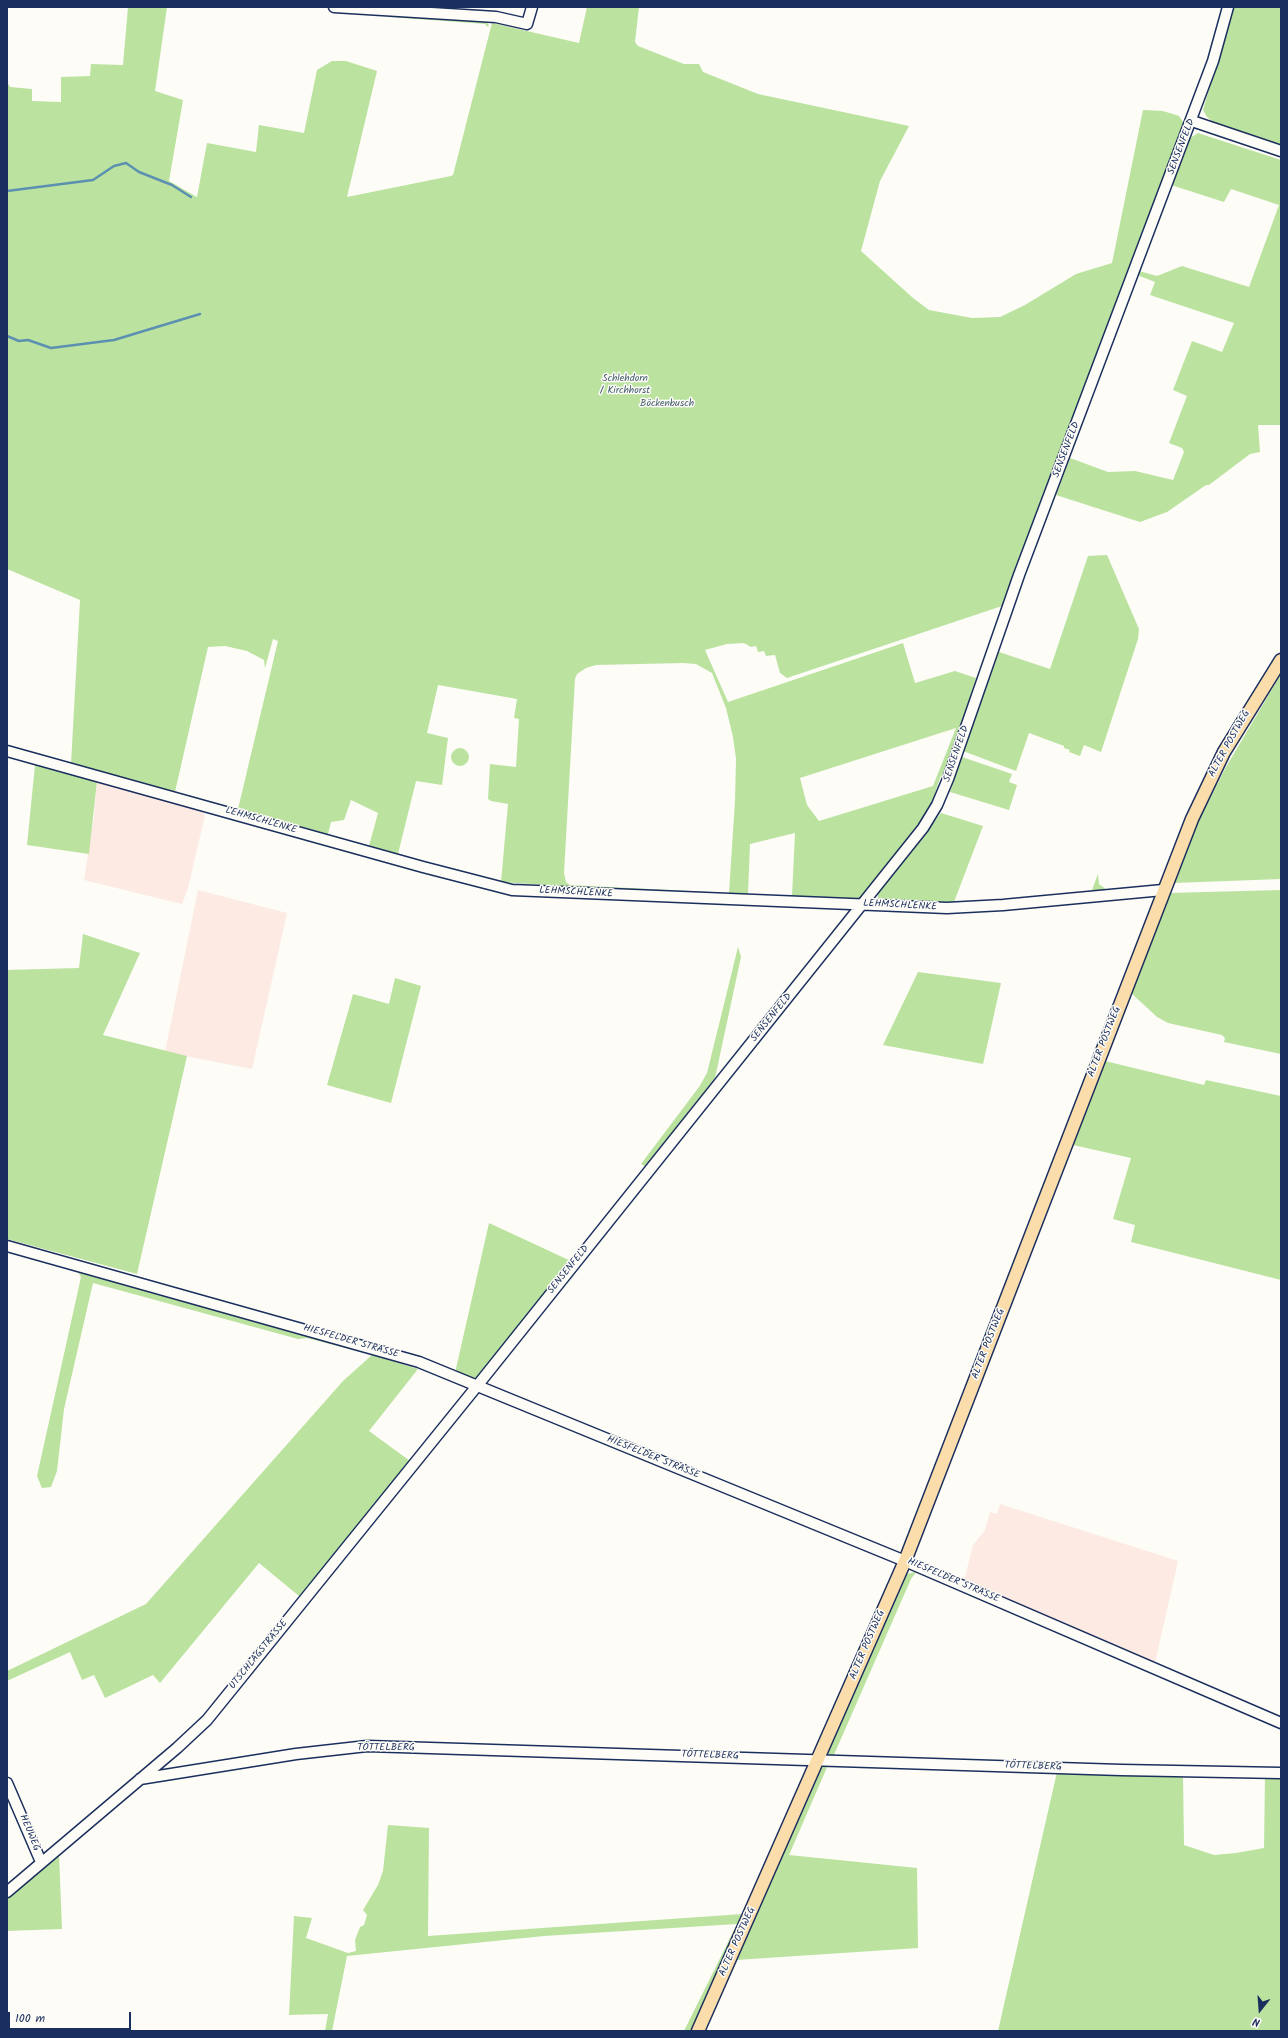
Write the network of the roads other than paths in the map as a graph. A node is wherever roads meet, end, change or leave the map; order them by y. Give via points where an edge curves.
1 (334, 7) edge
2 (532, 7) edge
3 (1228, 7) edge
4 (1192, 121) junction
5 (1281, 151) edge
6 (1281, 660) edge
7 (7, 750) edge
8 (1163, 890) junction
9 (863, 904) junction
10 (7, 1246) edge
11 (477, 1386) junction
12 (905, 1561) junction
13 (1281, 1723) edge
14 (818, 1760) junction
15 (1281, 1773) edge
16 (140, 1779) junction
17 (7, 1783) edge
18 (41, 1862) junction
19 (7, 1892) edge
20 (698, 2031) edge

1 - 2 street via 496,17 527,24
3 - 4 street, SENSENFELD via 1214,61
4 - 5 street
4 - 9 street, SENSENFELD via 1020,575 945,788 923,828
6 - 8 main road, ALTER POSTWEG via 1218,764 1192,818
7 - 9 street, LEHMSCHLENKE via 512,890
8 - 9 street, LEHMSCHLENKE via 947,908
8 - 12 main road, ALTER POSTWEG
9 - 11 street, SENSENFELD
10 - 11 street, HIESFELDER STRASSE via 419,1362
11 - 12 street, HIESFELDER STRASSE
11 - 16 street, UTSCHLAGSTRASSE via 207,1720
12 - 13 street, HIESFELDER STRASSE
12 - 14 main road, ALTER POSTWEG
14 - 15 street, TÖTTELBERG
14 - 16 street, TÖTTELBERG via 366,1746 296,1754
14 - 20 main road, ALTER POSTWEG
16 - 18 street, UTSCHLAGSTRASSE
17 - 18 street, HEUWEG
18 - 19 street, UTSCHLAGSTRASSE

